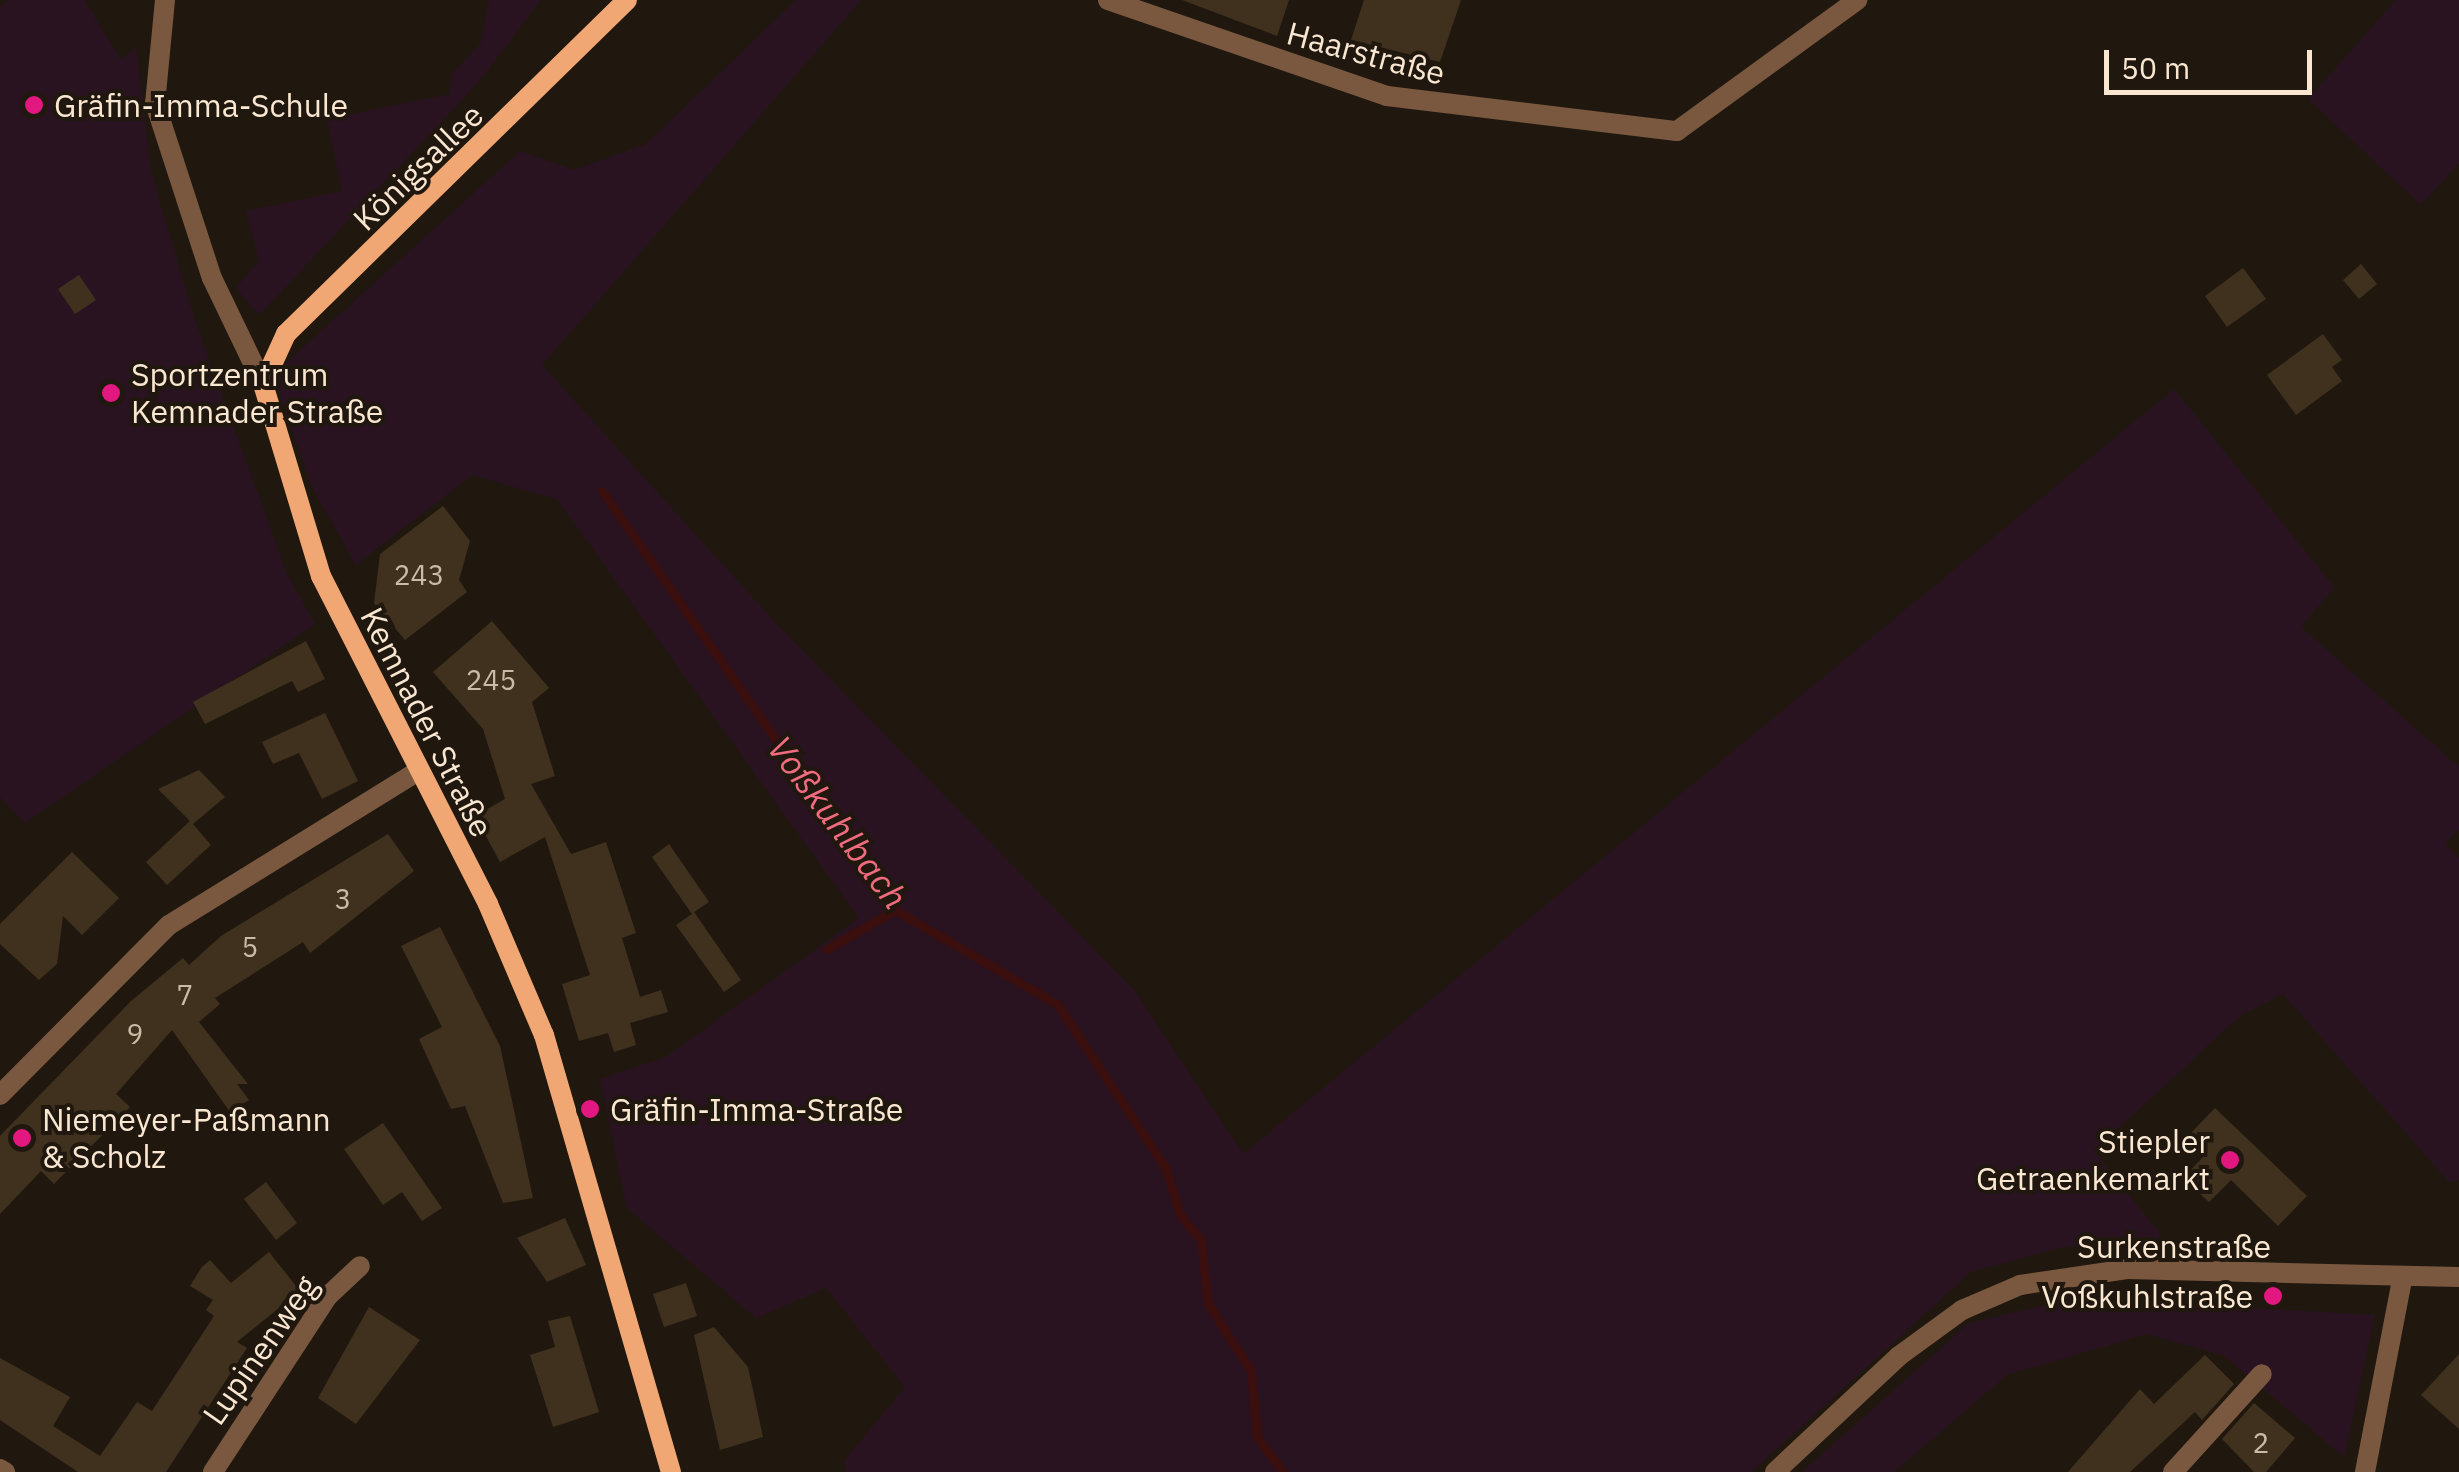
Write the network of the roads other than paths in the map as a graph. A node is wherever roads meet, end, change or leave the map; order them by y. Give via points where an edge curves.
1 (165, 0) edge
2 (627, 0) edge
3 (1108, 0) edge
4 (1857, 0) edge
5 (263, 384) junction
6 (417, 772) junction
7 (0, 1095) edge
8 (360, 1266) dead end
9 (2459, 1277) edge
10 (2402, 1279) junction
11 (2262, 1374) dead end
12 (213, 1472) edge
13 (670, 1472) edge
14 (1775, 1472) edge
15 (2173, 1472) edge
16 (2365, 1472) edge

1 - 5 street, Kemnader Straße via 155,104 212,278
2 - 5 main road, Königsallee via 286,334
3 - 4 street, Haarstraße via 1388,96 1677,132
5 - 6 main road, Kemnader Straße via 321,576
6 - 7 street via 169,926
6 - 13 main road, Kemnader Straße via 544,1035
8 - 12 street, Lupinenweg via 327,1297
9 - 10 street, Surkenstraße
10 - 14 street, Surkenstraße via 2127,1270 2020,1284 1962,1310 1899,1356
10 - 16 street
11 - 15 street

